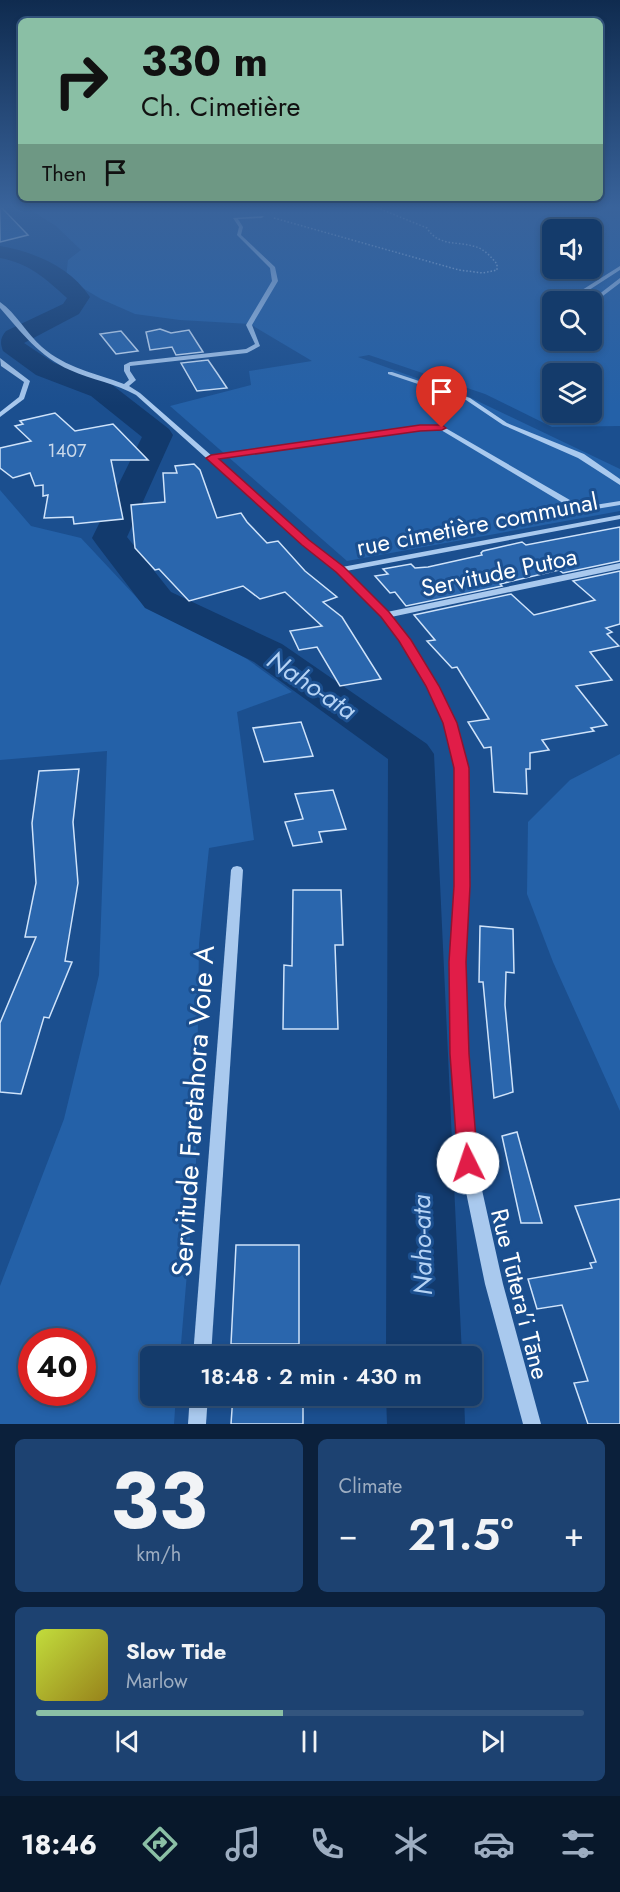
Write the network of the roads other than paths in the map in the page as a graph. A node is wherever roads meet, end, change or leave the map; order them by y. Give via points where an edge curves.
1 (274, 272) edge
2 (613, 272) edge
3 (620, 279) edge
4 (584, 291) edge
5 (602, 294) edge
6 (0, 304) edge
7 (12, 318) junction
8 (4, 320) dead end
9 (0, 360) edge
10 (390, 373) dead end
11 (126, 386) junction
12 (0, 415) edge
13 (211, 458) junction
14 (620, 483) edge
15 (620, 503) edge
16 (620, 517) edge
17 (620, 566) edge
18 (340, 570) junction
19 (385, 615) junction
20 (237, 870) dead end
21 (203, 1346) edge
22 (198, 1406) edge
23 (197, 1424) edge
24 (532, 1424) edge

1 - 11 street via 275,281 249,324 258,345 247,351 132,363 127,365 127,371 133,381
2 - 4 street
3 - 5 street
6 - 7 street, Rue Tūtera'i Tāne
7 - 8 street
7 - 11 street, Rue Tūtera'i Tāne via 45,354 73,369
9 - 12 street via 27,381 22,398
10 - 14 street via 468,399 505,424 581,456
11 - 13 street, Rue Tūtera'i Tāne
13 - 15 street via 442,428 581,510
13 - 18 street, Rue Tūtera'i Tāne
16 - 18 street, rue cimetière communal
17 - 19 street, Servitude Putoa
18 - 19 street, Rue Tūtera'i Tāne
19 - 24 street, Rue Tūtera'i Tāne via 442,704 461,768 462,886 457,962 468,1163 494,1284
20 - 21 street, Servitude Faretahora Voie A
22 - 23 street

